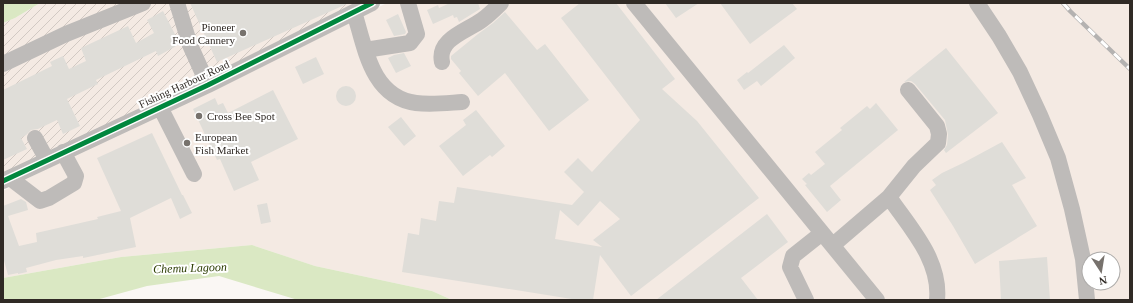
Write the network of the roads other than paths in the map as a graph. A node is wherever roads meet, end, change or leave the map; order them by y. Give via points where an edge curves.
1 (143, 3) edge
2 (177, 3) edge
3 (372, 3) edge
4 (408, 3) edge
5 (501, 3) edge
6 (634, 3) edge
7 (977, 3) edge
8 (354, 12) junction
9 (365, 50) junction
10 (442, 62) dead end
11 (3, 64) edge
12 (208, 85) junction
13 (908, 90) dead end
14 (462, 102) dead end
15 (160, 107) junction
16 (35, 138) dead end
17 (63, 152) junction
18 (47, 160) junction
19 (194, 174) dead end
20 (6, 179) edge
21 (889, 197) junction
22 (822, 233) junction
23 (833, 245) junction
24 (806, 300) edge
25 (877, 300) edge
26 (937, 300) edge
27 (1087, 300) edge

1 - 11 street via 66,34
2 - 12 street via 190,45
3 - 8 street, Fishing Harbour Road
4 - 9 street via 417,34 410,43
5 - 10 street via 483,20 448,41 443,48
6 - 22 street
7 - 27 street via 1020,72 1058,158 1083,259
8 - 9 street
8 - 12 street, Fishing Harbour Road
9 - 14 street via 368,61 385,90 415,103
12 - 15 street, Fishing Harbour Road
13 - 21 street via 937,126 938,143 914,166
15 - 17 street, Fishing Harbour Road
15 - 19 street
16 - 18 street
17 - 18 street, Fishing Harbour Road
17 - 20 street via 76,176 74,183 49,198 40,201
18 - 20 street, Fishing Harbour Road
21 - 23 street
21 - 26 street via 925,249 935,272
22 - 23 street
22 - 24 street via 790,261 790,267
23 - 25 street

